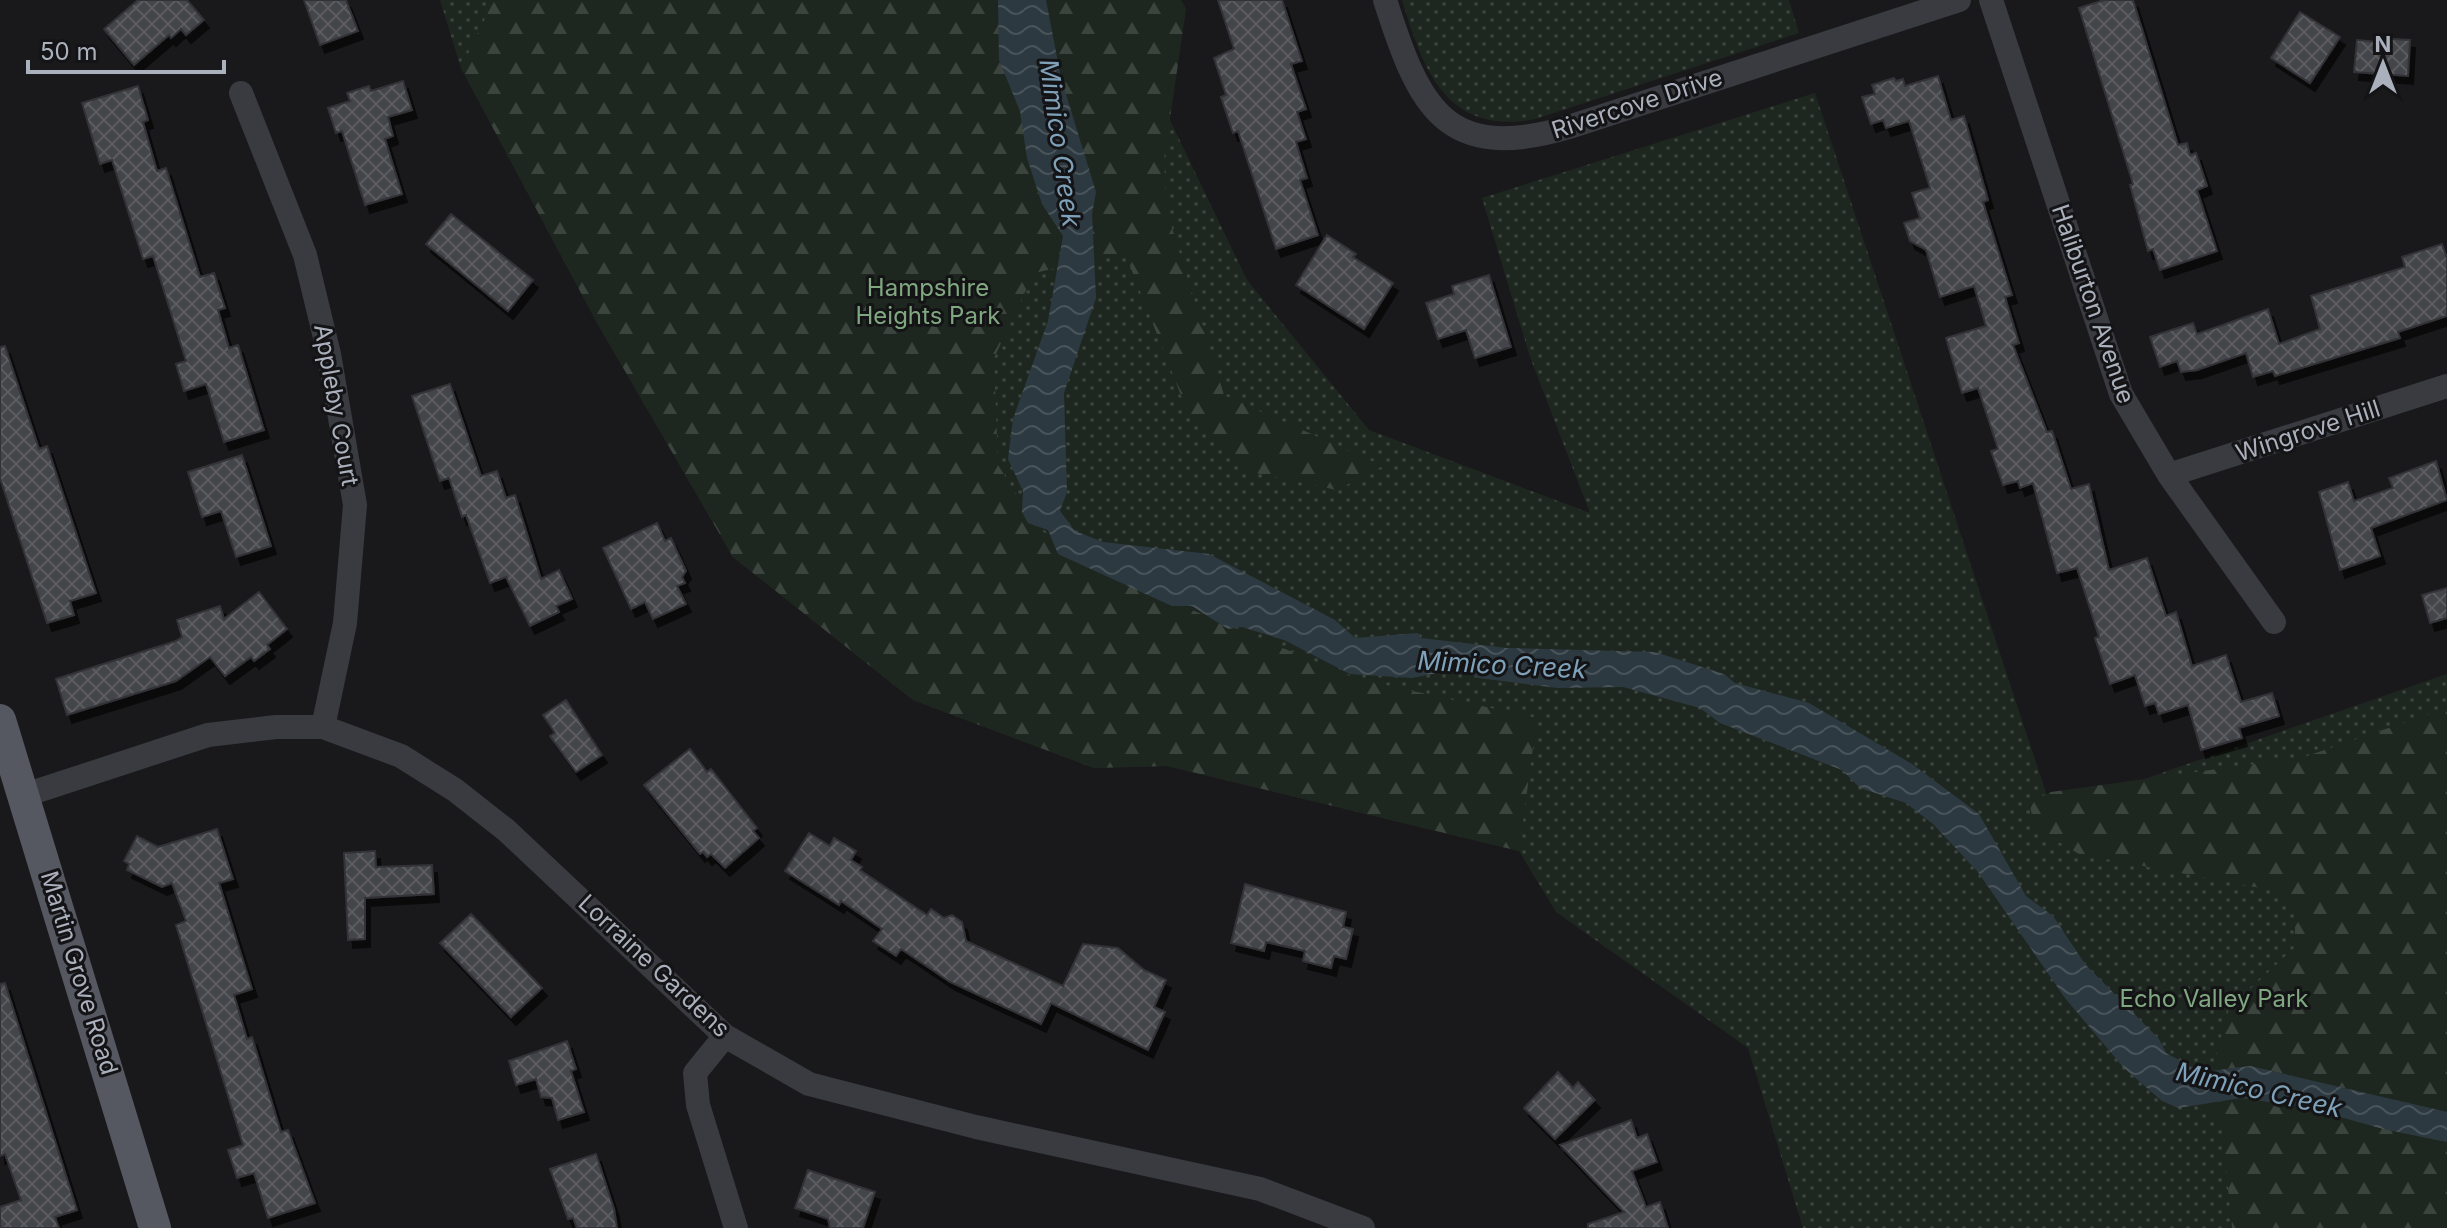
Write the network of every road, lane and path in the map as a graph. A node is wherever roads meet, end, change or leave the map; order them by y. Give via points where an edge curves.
1 (1385, 0) edge
2 (1959, 0) edge
3 (1991, 0) edge
4 (241, 93) dead end
5 (2447, 386) edge
6 (2169, 475) junction
7 (2274, 622) dead end
8 (0, 720) edge
9 (323, 727) junction
10 (25, 795) junction
11 (725, 1036) junction
12 (155, 1228) edge
13 (736, 1228) edge
14 (1363, 1228) edge

1 - 2 street, Rivercove Drive via 1407,68 1436,110 1471,133 1513,141
3 - 6 street, Haliburton Avenue via 2121,394
4 - 9 street, Appleby Court via 305,255 329,354 355,505 345,623
5 - 6 street, Wingrove Hill
6 - 7 street, Haliburton Avenue
8 - 10 main road, Martin Grove Road
9 - 10 street, Lorraine Gardens via 208,735
9 - 11 street, Lorraine Gardens via 401,756 455,790 506,830
10 - 12 main road, Martin Grove Road
11 - 13 street via 695,1073 698,1105
11 - 14 street, Lorraine Gardens via 809,1084 976,1127 1260,1189

